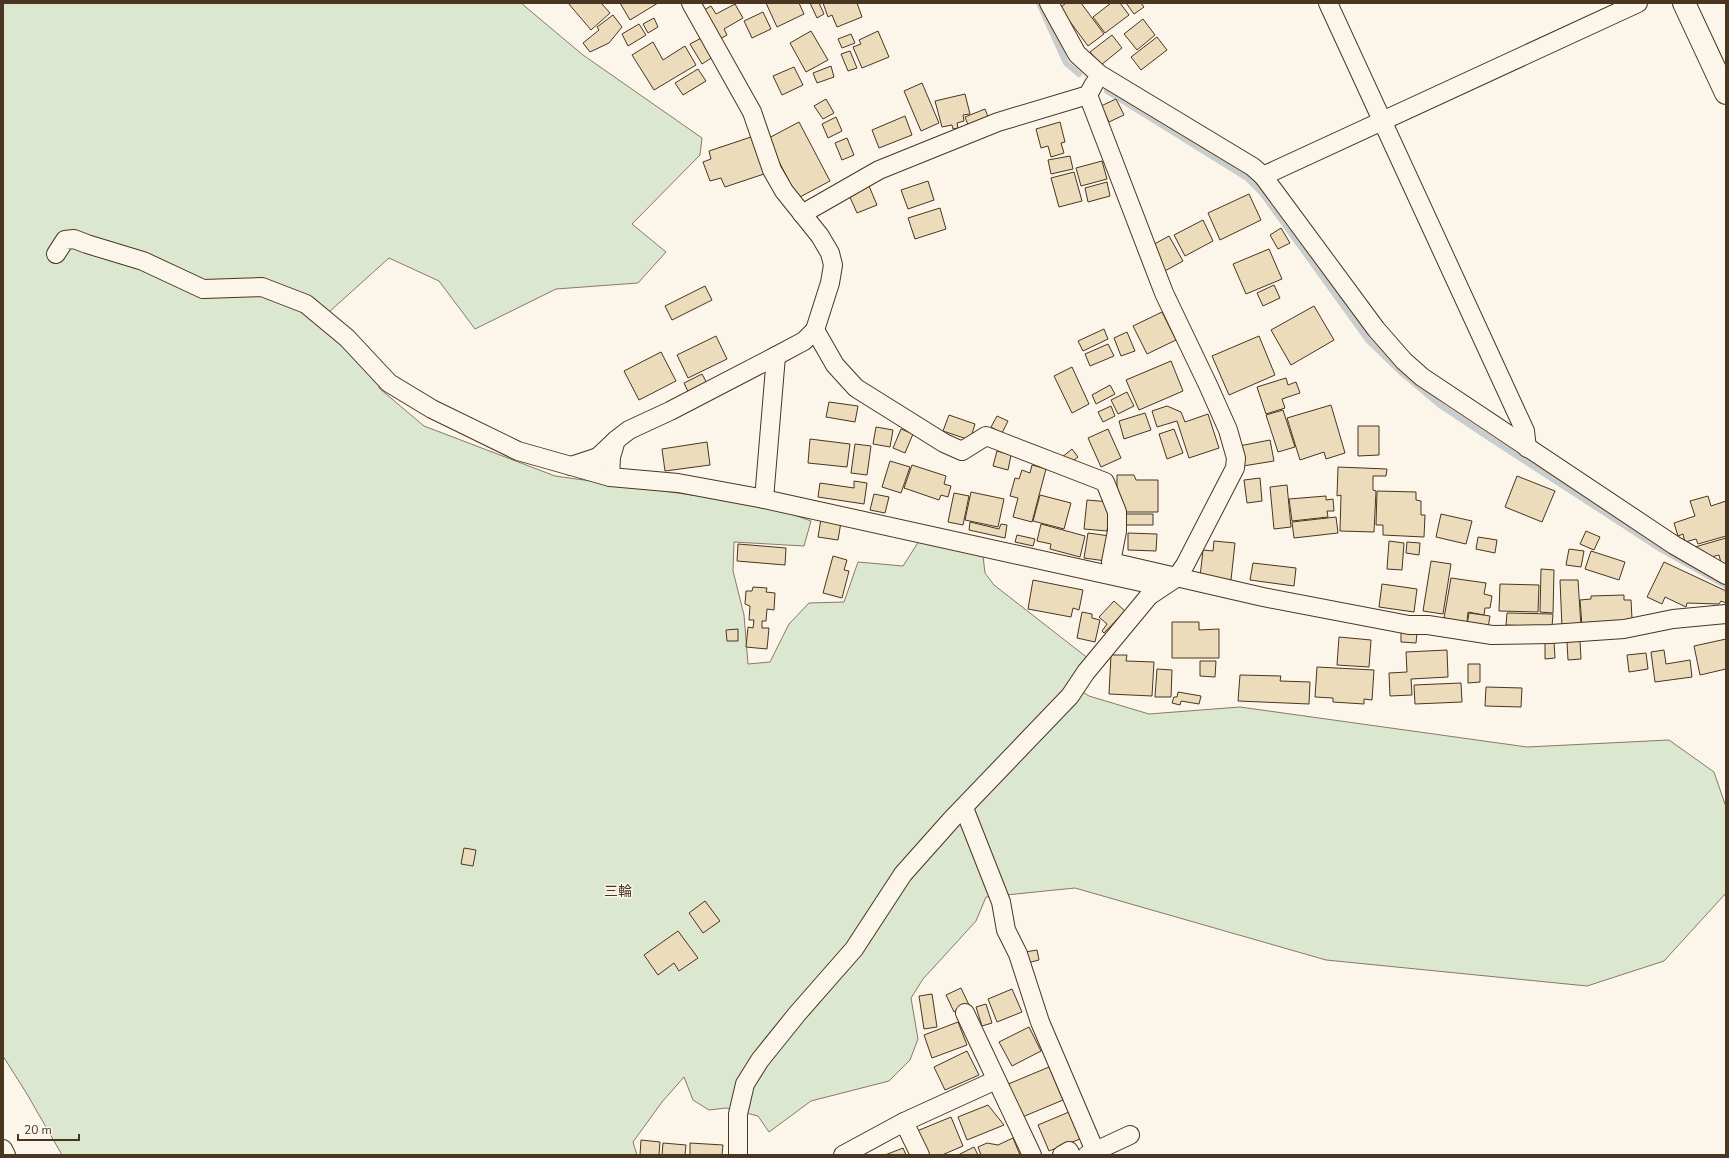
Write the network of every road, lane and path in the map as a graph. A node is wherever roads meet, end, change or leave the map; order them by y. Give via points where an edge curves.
1 (691, 3) edge
2 (1049, 3) edge
3 (1328, 3) edge
4 (1638, 3) edge
5 (1684, 3) edge
6 (1099, 74) junction
7 (1726, 93) edge
8 (1088, 94) junction
9 (1382, 121) junction
10 (1263, 176) junction
11 (802, 214) junction
12 (56, 254) dead end
13 (815, 330) junction
14 (776, 356) junction
15 (616, 440) junction
16 (1527, 448) junction
17 (571, 466) junction
18 (610, 477) junction
19 (764, 499) junction
20 (1726, 575) edge
21 (1176, 578) junction
22 (1726, 614) edge
23 (964, 808) junction
24 (965, 1013) dead end
25 (996, 1080) junction
26 (904, 1122) junction
27 (1130, 1135) dead end
28 (3, 1149) edge
29 (1091, 1153) edge
30 (6, 1155) edge
31 (738, 1155) edge
32 (842, 1155) edge
33 (920, 1155) edge
34 (1032, 1155) edge
35 (1062, 1155) edge
36 (1071, 1155) edge

1 - 11 street via 752,112 772,170
2 - 6 street via 1076,54
3 - 9 street
4 - 9 street
5 - 7 main road
6 - 8 street
6 - 10 street via 1253,167
8 - 11 street via 998,122 879,170
8 - 21 street via 1164,293 1228,430 1236,458 1235,468 1185,566
9 - 10 street
9 - 16 street via 1524,431
10 - 16 street via 1376,329 1404,361 1422,377
11 - 13 street via 820,236 830,253 833,265
12 - 17 street via 65,240 74,239 143,261 203,289 262,287 306,304 347,338 389,383 432,409 518,451
13 - 14 street via 804,341
13 - 21 street via 835,365 856,388 944,443 962,451 986,436 1105,482 1117,512 1117,531 1111,562
14 - 15 street via 629,430
14 - 19 street
15 - 17 street via 598,457
15 - 18 street via 611,457
16 - 20 street via 1674,545
17 - 18 street
18 - 19 street via 678,483
19 - 21 street via 1149,584
21 - 22 street via 1409,625 1428,625 1492,635 1624,629
21 - 23 street via 1150,596 1086,672 1070,696
23 - 29 street via 1001,902 1006,930 1018,954 1040,1022
23 - 31 street via 903,874 854,949 796,1014 760,1060 745,1084 738,1114
24 - 25 street
25 - 26 street
25 - 34 street
26 - 32 street
26 - 33 street
27 - 29 street
28 - 30 street
35 - 36 street via 1069,1151

